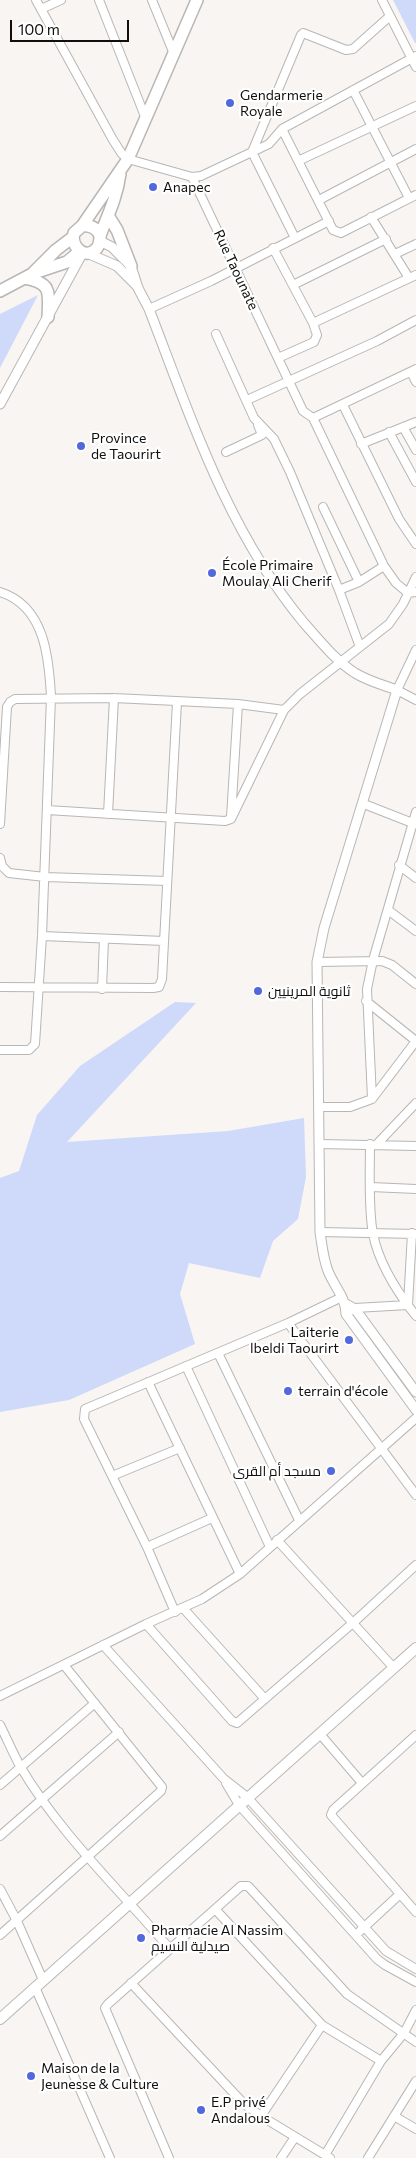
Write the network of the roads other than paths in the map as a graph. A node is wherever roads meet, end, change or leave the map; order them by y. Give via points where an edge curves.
1 (36, 0) edge
2 (61, 0) edge
3 (99, 0) edge
4 (152, 0) edge
5 (197, 0) edge
6 (382, 0) edge
7 (41, 9) junction
8 (390, 16) junction
9 (174, 54) junction
10 (414, 57) edge
11 (416, 67) edge
12 (353, 90) junction
13 (416, 106) edge
14 (146, 119) junction
15 (372, 126) junction
16 (282, 129) junction
17 (416, 149) edge
18 (252, 152) junction
19 (128, 159) junction
20 (298, 162) junction
21 (391, 162) junction
22 (120, 172) junction
23 (192, 177) junction
24 (413, 197) edge
25 (318, 200) junction
26 (109, 217) junction
27 (371, 217) junction
28 (329, 221) junction
29 (82, 226) junction
30 (73, 237) junction
31 (100, 238) junction
32 (295, 238) junction
33 (386, 239) junction
34 (416, 244) edge
35 (273, 248) junction
36 (84, 252) junction
37 (395, 254) junction
38 (131, 266) junction
39 (234, 268) junction
40 (29, 276) junction
41 (413, 277) edge
42 (293, 285) junction
43 (138, 288) junction
44 (0, 291) edge
45 (149, 309) junction
46 (48, 317) junction
47 (416, 320) edge
48 (313, 324) junction
49 (216, 334) dead end
50 (278, 358) junction
51 (414, 371) edge
52 (289, 382) junction
53 (416, 382) edge
54 (247, 400) junction
55 (0, 404) edge
56 (343, 405) junction
57 (313, 418) junction
58 (416, 422) edge
59 (258, 425) junction
60 (403, 427) junction
61 (389, 432) junction
62 (361, 444) junction
63 (416, 450) edge
64 (226, 452) dead end
65 (416, 482) edge
66 (323, 506) dead end
67 (416, 544) edge
68 (384, 566) junction
69 (416, 577) edge
70 (359, 582) junction
71 (339, 590) junction
72 (0, 592) edge
73 (412, 592) edge
74 (360, 647) junction
75 (416, 650) edge
76 (342, 662) junction
77 (397, 690) junction
78 (51, 697) junction
79 (114, 698) junction
80 (416, 700) edge
81 (177, 702) junction
82 (238, 704) junction
83 (284, 710) junction
84 (364, 804) junction
85 (47, 810) junction
86 (416, 812) edge
87 (108, 814) junction
88 (170, 818) junction
89 (231, 819) junction
90 (0, 824) edge
91 (414, 824) edge
92 (0, 858) edge
93 (399, 865) junction
94 (45, 877) junction
95 (416, 878) edge
96 (167, 881) junction
97 (388, 910) junction
98 (416, 932) edge
99 (42, 936) junction
100 (104, 939) junction
101 (164, 941) junction
102 (373, 960) junction
103 (317, 962) junction
104 (416, 984) edge
105 (0, 987) edge
106 (39, 989) junction
107 (102, 989) junction
108 (366, 1000) junction
109 (416, 1041) edge
110 (0, 1050) edge
111 (372, 1099) junction
112 (416, 1104) edge
113 (319, 1107) junction
114 (320, 1144) junction
115 (374, 1144) junction
116 (416, 1146) edge
117 (371, 1187) junction
118 (416, 1189) edge
119 (320, 1232) junction
120 (372, 1232) junction
121 (414, 1234) edge
122 (344, 1301) junction
123 (408, 1305) junction
124 (355, 1309) junction
125 (346, 1314) junction
126 (416, 1316) edge
127 (288, 1323) junction
128 (218, 1353) junction
129 (186, 1366) junction
130 (148, 1382) junction
131 (416, 1392) edge
132 (416, 1410) edge
133 (416, 1418) edge
134 (180, 1448) junction
135 (381, 1448) junction
136 (112, 1476) junction
137 (416, 1495) edge
138 (212, 1518) junction
139 (299, 1520) junction
140 (277, 1540) junction
141 (146, 1547) junction
142 (270, 1547) junction
143 (416, 1565) edge
144 (240, 1574) junction
145 (184, 1608) junction
146 (175, 1612) junction
147 (354, 1622) junction
148 (146, 1624) junction
149 (103, 1645) junction
150 (416, 1648) edge
151 (64, 1665) junction
152 (393, 1667) junction
153 (0, 1696) edge
154 (265, 1699) junction
155 (95, 1703) junction
156 (0, 1725) edge
157 (119, 1732) junction
158 (320, 1734) junction
159 (416, 1735) edge
160 (20, 1766) junction
161 (224, 1779) junction
162 (362, 1783) junction
163 (0, 1785) edge
164 (247, 1797) junction
165 (42, 1799) junction
166 (239, 1805) junction
167 (0, 1836) edge
168 (88, 1857) junction
169 (0, 1889) edge
170 (399, 1895) junction
171 (130, 1903) junction
172 (214, 1909) junction
173 (416, 1912) edge
174 (17, 1921) junction
175 (364, 1928) junction
176 (0, 1935) edge
177 (356, 1935) junction
178 (170, 1949) junction
179 (416, 1969) edge
180 (416, 1982) edge
181 (39, 1983) junction
182 (131, 1983) junction
183 (416, 2010) edge
184 (0, 2019) edge
185 (322, 2025) junction
186 (404, 2033) junction
187 (416, 2042) edge
188 (381, 2061) junction
189 (416, 2081) edge
190 (261, 2116) junction
191 (394, 2116) junction
192 (416, 2129) edge
193 (295, 2137) junction
194 (328, 2156) edge
195 (110, 2158) edge
196 (169, 2158) edge
197 (281, 2158) edge
198 (368, 2158) edge

1 - 7 street
2 - 7 street
3 - 14 street
4 - 9 street
5 - 9 main road
6 - 8 street
7 - 19 street via 113,140
8 - 10 street
8 - 18 street via 353,49 340,48 302,34
9 - 14 main road
10 - 11 street
10 - 12 street
12 - 15 street
12 - 16 street
13 - 15 street
14 - 19 main road
15 - 20 street
15 - 21 street
16 - 18 street via 269,144
16 - 20 street
17 - 21 street
18 - 23 street via 208,174
18 - 32 street
19 - 22 main road
19 - 23 street
20 - 25 street
21 - 24 street
21 - 25 street
22 - 26 main road via 116,199
22 - 29 main road
23 - 39 street, Rue Taounate
24 - 27 street
25 - 28 street
26 - 31 main road
26 - 38 main road
27 - 28 street via 341,233 333,230
27 - 33 street
28 - 32 street
29 - 30 main road
29 - 31 main road via 91,226
30 - 36 main road via 74,245
30 - 40 main road
31 - 36 main road via 96,249
31 - 38 street
32 - 35 street
33 - 37 street
33 - 42 street
34 - 37 street
35 - 39 street
35 - 42 street
36 - 40 main road
36 - 43 street via 117,266
36 - 46 street
37 - 41 street
38 - 43 street
39 - 45 street
39 - 50 street, Rue Taounate
40 - 44 main road
40 - 46 main road via 46,287
41 - 48 street
42 - 48 street
43 - 45 street
45 - 76 street via 200,444 230,507 258,558 293,610
46 - 55 street
47 - 52 street
48 - 50 street via 317,336 314,342
49 - 54 street
50 - 52 street, Rue Taounate
51 - 53 street
51 - 56 street
52 - 54 street
52 - 57 street, Rue Taounate via 303,411
54 - 59 street
56 - 57 street
56 - 62 street
57 - 68 street, Rue Taounate
58 - 60 street
59 - 64 street via 262,435
59 - 71 street via 270,433 278,446
60 - 61 street
60 - 63 street
61 - 62 street
61 - 65 street
62 - 67 street via 399,519
66 - 70 street
68 - 70 street
68 - 73 street, Rue Taounate via 396,583
69 - 73 street
70 - 71 street
71 - 74 street
72 - 78 street via 17,601 38,626 49,660
73 - 74 street via 390,624
74 - 76 street
75 - 77 street
76 - 77 street via 356,673
76 - 83 street
77 - 80 street
77 - 84 street
78 - 79 street
78 - 85 street
78 - 90 street via 17,698 8,704
79 - 81 street
79 - 87 street
81 - 82 street
81 - 88 street
82 - 83 street
82 - 89 street
83 - 89 street
84 - 91 street
84 - 103 street via 324,928
85 - 87 street
85 - 94 street
86 - 91 street
87 - 88 street
88 - 89 street
88 - 96 street
91 - 93 street
92 - 94 street via 9,873
93 - 95 street
93 - 97 street
94 - 96 street
94 - 99 street
96 - 101 street
97 - 98 street
97 - 102 street
99 - 100 street
99 - 106 street
100 - 101 street
100 - 107 street
101 - 107 street via 159,986
102 - 103 street
102 - 104 street via 392,965
102 - 108 street
103 - 113 street
105 - 106 street
106 - 107 street
106 - 110 street via 36,1044 28,1050
108 - 109 street
108 - 111 street
109 - 111 street
111 - 113 street via 350,1106
112 - 115 street
113 - 114 street
114 - 115 street
114 - 119 street
115 - 116 street
115 - 117 street
117 - 118 street
117 - 120 street
119 - 120 street
119 - 122 street via 326,1263
120 - 121 street
120 - 123 street via 385,1269
121 - 123 street
122 - 124 street
122 - 125 street
122 - 127 street
123 - 124 street
123 - 126 street
124 - 125 street
124 - 131 street
125 - 132 street
127 - 128 street
127 - 135 street
128 - 129 street
128 - 139 street
129 - 130 street
129 - 142 street
130 - 134 street
130 - 136 street via 85,1410 84,1419
133 - 135 street
134 - 136 street
134 - 138 street
135 - 137 street
135 - 139 street
136 - 141 street
138 - 141 street
138 - 144 street
139 - 140 street
140 - 142 street
140 - 147 street
141 - 146 street
142 - 144 street
143 - 147 street
144 - 145 street
145 - 146 street
145 - 154 street
146 - 148 street
147 - 152 street
147 - 154 street
148 - 149 street
148 - 154 street via 232,1721 241,1721
149 - 151 street
149 - 161 street
150 - 152 main road
151 - 153 street
151 - 155 street
152 - 158 main road
155 - 157 street
155 - 160 street
156 - 160 street
157 - 165 street
157 - 168 street via 162,1787
158 - 162 street
158 - 164 main road
159 - 162 street
160 - 163 street
160 - 165 street
161 - 164 street
161 - 166 street
162 - 170 street via 331,1815
164 - 166 main road
164 - 175 street
165 - 167 street
165 - 168 street
166 - 171 main road
166 - 177 street
168 - 171 street
168 - 174 street
169 - 174 street
170 - 173 street
170 - 175 street
171 - 178 street
171 - 181 main road
172 - 178 street
172 - 185 street
172 - 186 street via 240,1886 248,1886 347,1994
174 - 176 street
174 - 181 street
175 - 177 street
175 - 179 street via 386,1951
177 - 180 street via 381,1963
178 - 182 street
181 - 184 main road
181 - 195 street
182 - 190 street via 236,2096
182 - 196 street via 108,2004 106,2013
183 - 186 street
185 - 188 street
185 - 190 street
186 - 187 street
186 - 188 street
188 - 194 street
189 - 191 street
190 - 193 street
191 - 192 street
191 - 198 street
193 - 194 street
193 - 197 street

